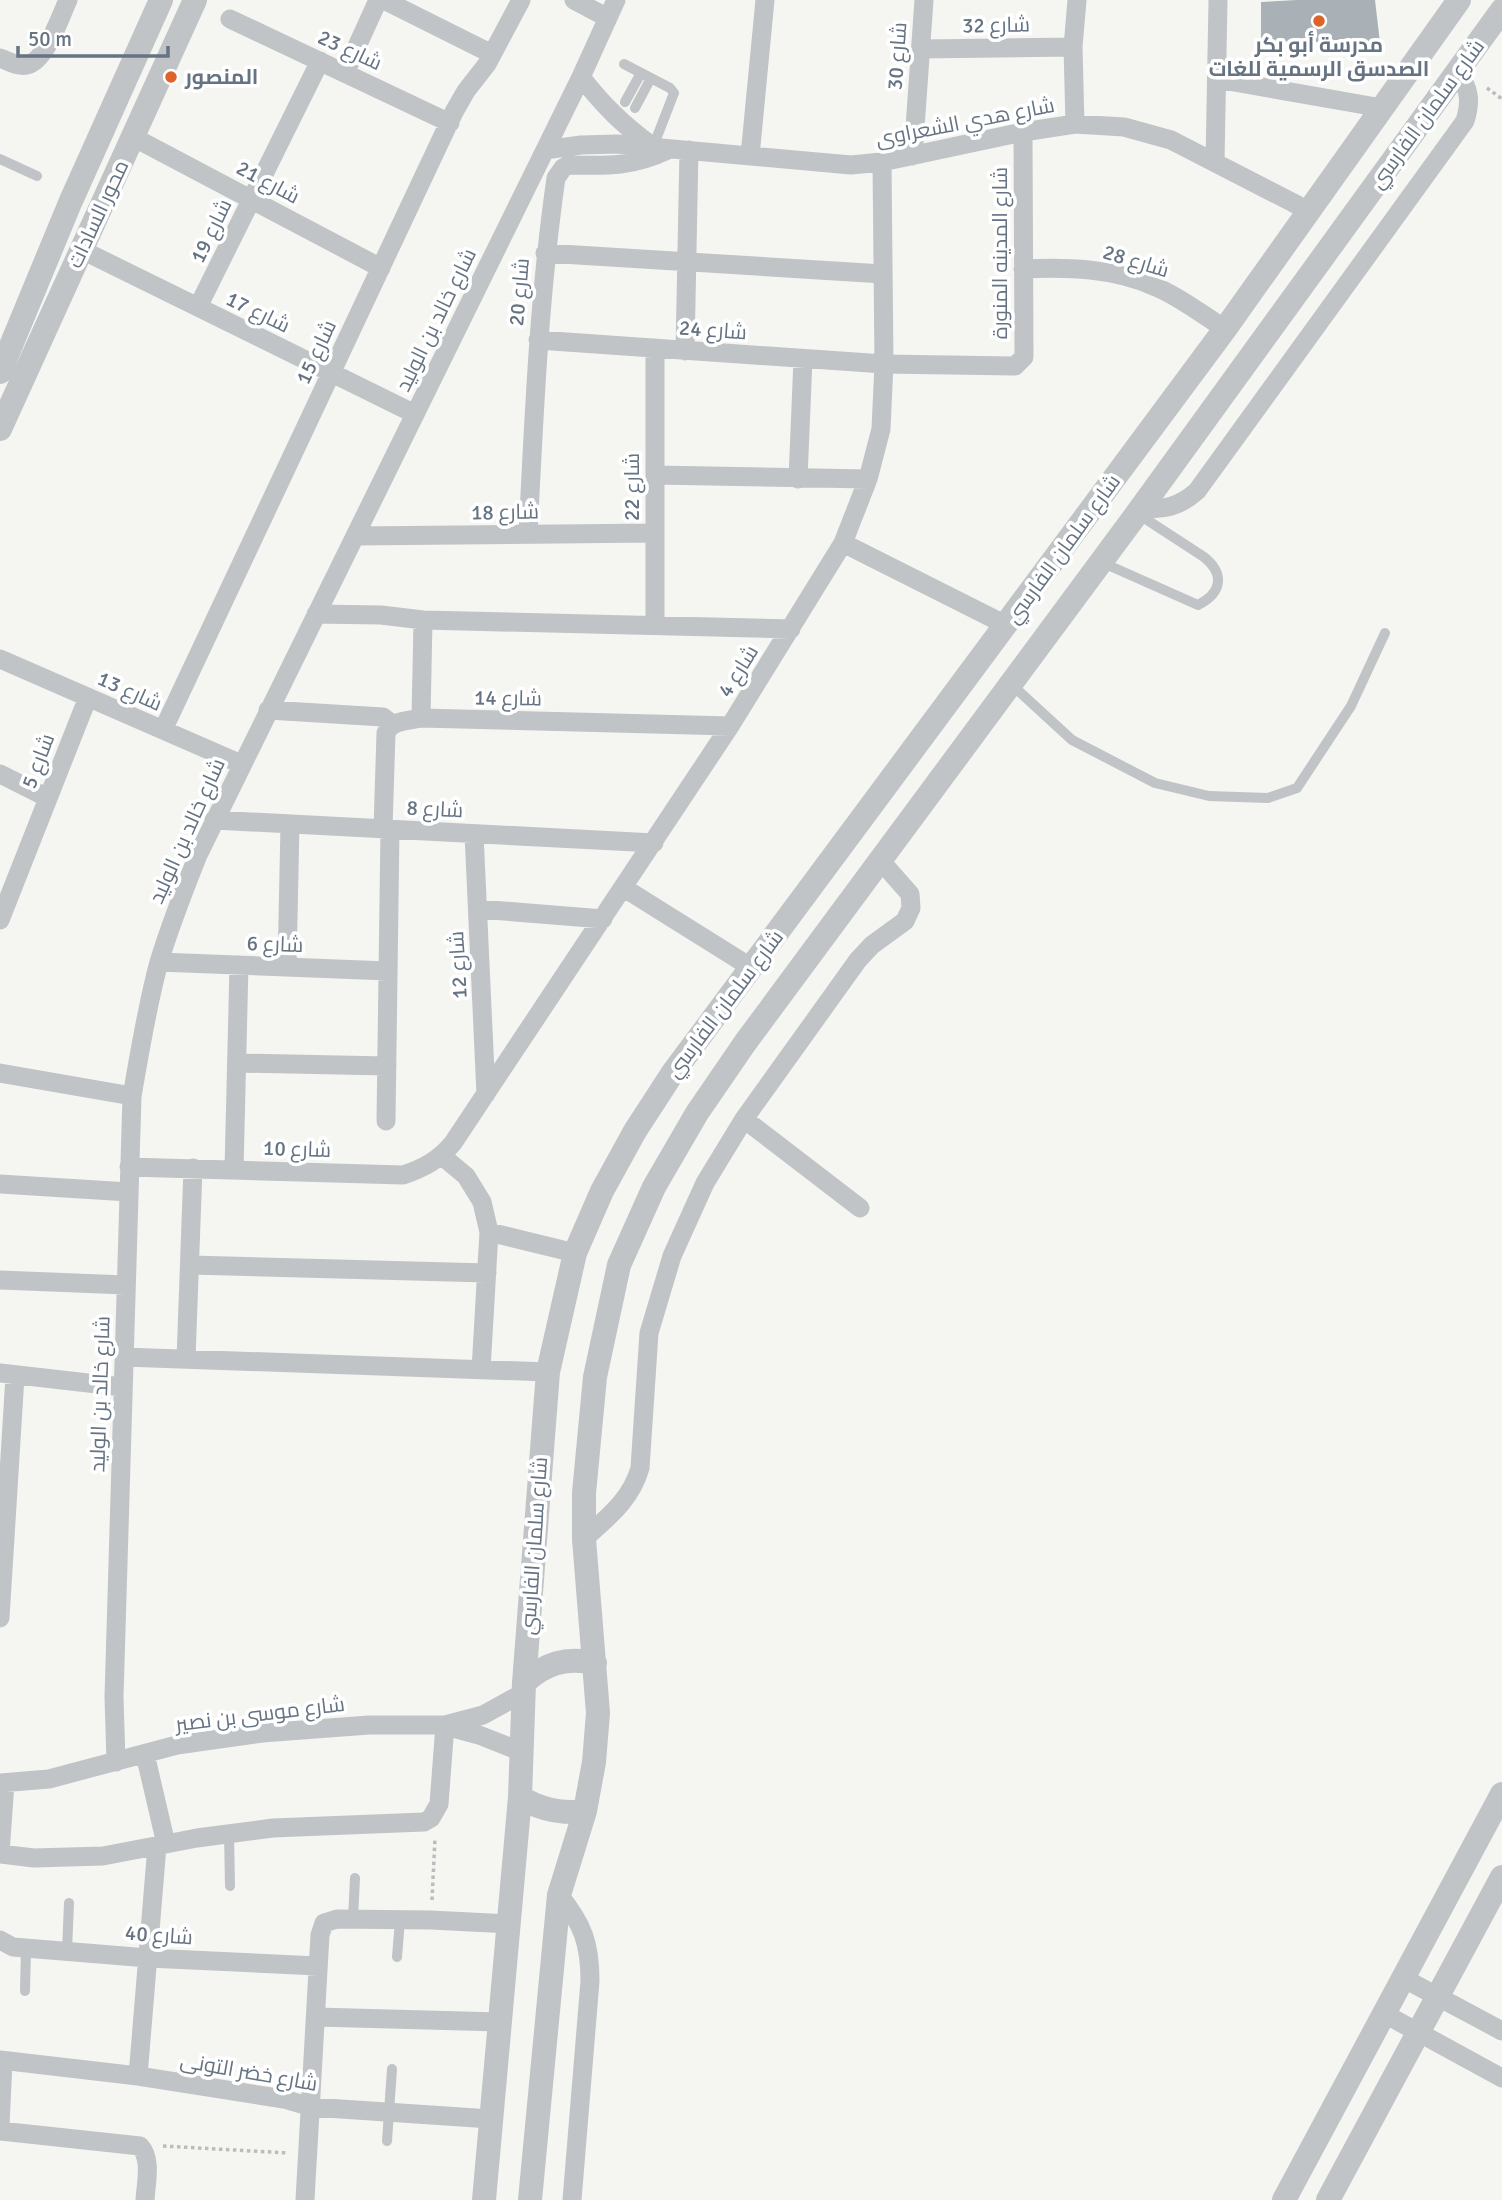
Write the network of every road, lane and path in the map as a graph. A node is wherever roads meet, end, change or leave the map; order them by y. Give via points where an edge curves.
1 (68, 0) edge
2 (161, 0) edge
3 (195, 0) edge
4 (378, 0) edge
5 (384, 0) edge
6 (521, 0) edge
7 (574, 0) edge
8 (616, 0) edge
9 (765, 0) edge
10 (924, 0) edge
11 (1077, 0) edge
12 (1218, 0) edge
13 (1459, 0) edge
14 (1502, 10) edge
15 (608, 18) junction
16 (230, 19) dead end
17 (1073, 47) junction
18 (920, 48) junction
19 (492, 54) junction
20 (0, 58) edge
21 (320, 61) junction
22 (624, 64) dead end
23 (1457, 72) junction
24 (345, 73) junction
25 (646, 76) junction
26 (581, 77) junction
27 (1217, 79) junction
28 (625, 102) dead end
29 (635, 108) dead end
30 (1382, 108) junction
31 (450, 123) junction
32 (1075, 124) junction
33 (1023, 132) junction
34 (134, 137) junction
35 (671, 148) junction
36 (545, 150) junction
37 (750, 156) junction
38 (913, 156) junction
39 (0, 159) edge
40 (882, 162) junction
41 (1215, 162) junction
42 (37, 176) dead end
43 (251, 200) junction
44 (70, 203) junction
45 (1309, 211) junction
46 (98, 216) junction
47 (82, 250) junction
48 (545, 253) junction
49 (687, 262) junction
50 (381, 268) junction
51 (1023, 268) junction
52 (883, 274) junction
53 (198, 307) junction
54 (1225, 329) junction
55 (538, 340) junction
56 (655, 348) junction
57 (685, 351) junction
58 (803, 359) junction
59 (3, 361) edge
60 (884, 364) junction
61 (331, 373) junction
62 (415, 414) junction
63 (0, 429) edge
64 (655, 475) junction
65 (798, 479) junction
66 (868, 479) junction
67 (1138, 510) junction
68 (655, 533) junction
69 (528, 534) junction
70 (355, 536) junction
71 (842, 543) junction
72 (1101, 562) junction
73 (316, 614) junction
74 (423, 620) junction
75 (655, 625) junction
76 (1006, 625) junction
77 (791, 629) junction
78 (1385, 633) dead end
79 (0, 660) edge
80 (1011, 683) junction
81 (88, 697) junction
82 (268, 710) junction
83 (421, 718) junction
84 (392, 724) junction
85 (730, 726) junction
86 (163, 730) junction
87 (241, 764) junction
88 (0, 774) edge
89 (48, 798) junction
90 (214, 820) junction
91 (290, 824) junction
92 (386, 829) junction
93 (474, 834) junction
94 (654, 843) junction
95 (880, 860) junction
96 (624, 888) junction
97 (478, 909) junction
98 (2, 910) edge
99 (603, 919) junction
100 (159, 962) junction
101 (239, 965) junction
102 (287, 967) junction
103 (752, 968) junction
104 (388, 971) junction
105 (237, 1063) junction
106 (387, 1066) junction
107 (0, 1073) edge
108 (486, 1094) junction
109 (132, 1096) junction
110 (744, 1119) junction
111 (386, 1121) dead end
112 (448, 1149) junction
113 (129, 1167) junction
114 (193, 1168) junction
115 (234, 1170) junction
116 (0, 1184) edge
117 (128, 1192) junction
118 (860, 1208) dead end
119 (489, 1232) junction
120 (575, 1253) junction
121 (190, 1265) junction
122 (487, 1273) junction
123 (0, 1280) edge
124 (126, 1285) junction
125 (124, 1357) junction
126 (186, 1359) junction
127 (481, 1370) junction
128 (548, 1372) junction
129 (8, 1374) edge
130 (123, 1387) junction
131 (584, 1539) junction
132 (0, 1618) edge
133 (595, 1663) junction
134 (524, 1688) junction
135 (445, 1725) junction
136 (522, 1752) junction
137 (145, 1754) junction
138 (116, 1762) junction
139 (2, 1783) edge
140 (1502, 1794) edge
141 (520, 1797) junction
142 (585, 1811) junction
143 (436, 1812) junction
144 (229, 1834) junction
145 (161, 1845) junction
146 (0, 1853) edge
147 (1502, 1877) edge
148 (355, 1878) dead end
149 (230, 1886) dead end
150 (559, 1895) junction
151 (69, 1903) dead end
152 (353, 1919) junction
153 (400, 1920) junction
154 (431, 1920) junction
155 (510, 1924) junction
156 (0, 1940) edge
157 (26, 1948) junction
158 (67, 1951) junction
159 (397, 1957) dead end
160 (148, 1958) junction
161 (318, 1966) junction
162 (1403, 1978) junction
163 (25, 1991) dead end
164 (1437, 1996) junction
165 (1383, 2013) junction
166 (316, 2017) junction
167 (500, 2022) junction
168 (1502, 2031) edge
169 (1417, 2032) junction
170 (2, 2060) edge
171 (391, 2069) dead end
172 (138, 2076) junction
173 (1502, 2078) edge
174 (311, 2107) junction
175 (389, 2112) junction
176 (491, 2119) junction
177 (0, 2126) edge
178 (0, 2131) edge
179 (387, 2141) dead end
180 (145, 2152) junction
181 (308, 2154) junction
182 (145, 2200) edge
183 (305, 2200) edge
184 (484, 2200) edge
185 (530, 2200) edge
186 (572, 2200) edge
187 (1284, 2200) edge
188 (1328, 2200) edge

1 - 20 street via 39,59 17,65
2 - 44 street, محور السادات
3 - 34 street, محور السادات
4 - 24 street
5 - 19 street
6 - 19 street, شارع 15
7 - 15 street
8 - 15 street, شارع خالد بن الوليد
9 - 37 street
10 - 18 street, شارع 30
11 - 17 street
12 - 27 street
13 - 30 street, شارع سلمان الفارسي
14 - 23 street, شارع سلمان الفارسي
15 - 26 street, شارع خالد بن الوليد
16 - 21 street, شارع 23
17 - 18 street, شارع 32
17 - 32 street
18 - 38 street, شارع 30
19 - 31 street, شارع 15
21 - 24 street, شارع 23
21 - 43 street, شارع 19
22 - 25 lane
23 - 67 street, شارع سلمان الفارسي
23 - 67 street via 1469,96 1465,121 1197,491 1177,505
24 - 31 street, شارع 23
25 - 28 lane
25 - 29 lane
25 - 35 lane via 674,93
26 - 35 street via 626,127
26 - 36 street, شارع خالد بن الوليد
27 - 30 street
27 - 41 street
30 - 45 street, شارع سلمان الفارسي
31 - 50 street, شارع 15
32 - 33 street, شارع هدي الشعراوى
32 - 41 street, شارع هدي الشعراوى via 1124,127 1171,140
33 - 38 street, شارع هدي الشعراوى
33 - 51 street, شارع المدينه المنورة
34 - 43 street, شارع 21
34 - 46 street, محور السادات
35 - 36 street, شارع هدي الشعراوى via 593,144
35 - 37 street, شارع هدي الشعراوى
35 - 48 street, شارع 20 via 616,166 564,168 556,178
35 - 49 street
36 - 62 street, شارع خالد بن الوليد
37 - 40 street, شارع هدي الشعراوى via 851,165
38 - 40 street, شارع هدي الشعراوى
39 - 42 lane
40 - 52 street, شارع 4
41 - 45 street, شارع هدي الشعراوى
43 - 50 street, شارع 21
43 - 53 street, شارع 19
44 - 46 street
44 - 59 street, محور السادات
45 - 54 street, شارع سلمان الفارسي
46 - 47 street, محور السادات
47 - 53 street, شارع 17
47 - 63 street, محور السادات
48 - 49 street
48 - 55 street, شارع 20
49 - 52 street
49 - 57 street
50 - 61 street, شارع 15
51 - 54 street, شارع 28 via 1069,267 1114,273 1157,287
51 - 60 street, شارع المدينه المنورة via 1021,362 1009,367
52 - 60 street, شارع 4
53 - 61 street, شارع 17
54 - 76 street, شارع سلمان الفارسي
55 - 56 street, شارع 24
55 - 69 street, شارع 20
56 - 57 street, شارع 24
56 - 64 street, شارع 22
57 - 58 street, شارع 24
58 - 60 street, شارع 24
58 - 65 street
60 - 66 street, شارع 4 via 881,429
61 - 62 street, شارع 17
61 - 86 street, شارع 15
62 - 70 street, شارع خالد بن الوليد
64 - 65 street
64 - 68 street, شارع 22
65 - 66 street
66 - 71 street, شارع 4
67 - 72 street, شارع سلمان الفارسي
67 - 72 lane via 1214,565 1217,589 1198,605
68 - 69 street, شارع 18
68 - 75 street, شارع 22
69 - 70 street, شارع 18
70 - 73 street, شارع خالد بن الوليد
71 - 76 street
71 - 77 street, شارع 4
72 - 80 street, شارع سلمان الفارسي
73 - 74 street
73 - 82 street, شارع خالد بن الوليد
74 - 75 street
74 - 83 street
75 - 77 street
76 - 103 street, شارع سلمان الفارسي
77 - 85 street, شارع 4
78 - 80 lane via 1351,706 1297,788 1268,798 1209,796 1155,783 1072,740
79 - 81 street, شارع 13
80 - 95 street, شارع سلمان الفارسي
81 - 86 street, شارع 13
81 - 89 street, شارع 5
82 - 84 street via 383,717
82 - 87 street, شارع خالد بن الوليد
83 - 84 street, شارع 14
83 - 85 street, شارع 14
84 - 92 street via 386,733
85 - 94 street, شارع 4
86 - 87 street, شارع 13
87 - 90 street, شارع خالد بن الوليد
88 - 89 street
89 - 98 street, شارع 5
90 - 91 street, شارع 8
90 - 100 street, شارع خالد بن الوليد
91 - 92 street, شارع 8
91 - 102 street
92 - 93 street, شارع 8
92 - 104 street
93 - 94 street, شارع 8
93 - 97 street, شارع 12
94 - 96 street, شارع 4
95 - 110 street via 910,894 911,908 905,921 858,960
95 - 131 street, شارع سلمان الفارسي via 697,1113 654,1187 619,1265 594,1377
96 - 99 street, شارع 4
96 - 103 street
97 - 99 street
97 - 108 street, شارع 12
99 - 108 street, شارع 4
100 - 101 street, شارع 6
100 - 109 street, شارع خالد بن الوليد
101 - 102 street, شارع 6
101 - 105 street
102 - 104 street, شارع 6
103 - 120 street, شارع سلمان الفارسي via 635,1131
104 - 106 street
105 - 106 street
105 - 115 street
106 - 111 street
107 - 109 street
108 - 112 street, شارع 4
109 - 113 street, شارع خالد بن الوليد
110 - 118 street
110 - 131 street via 705,1182 672,1256 649,1333 636,1482 629,1496
112 - 115 street, شارع 10 via 424,1168 403,1175
112 - 119 street via 482,1202
113 - 114 street, شارع 10
113 - 117 street, شارع خالد بن الوليد
114 - 115 street, شارع 10
114 - 121 street
116 - 117 street
117 - 124 street, شارع خالد بن الوليد
119 - 120 street
119 - 122 street
120 - 128 street, شارع سلمان الفارسي
121 - 122 street
121 - 126 street
122 - 127 street
123 - 124 street
124 - 125 street, شارع خالد بن الوليد
125 - 126 street
125 - 130 street, شارع خالد بن الوليد
126 - 127 street
127 - 128 street
128 - 134 street, شارع سلمان الفارسي
129 - 130 street
129 - 132 street
130 - 138 street, شارع خالد بن الوليد
131 - 133 street, شارع سلمان الفارسي
133 - 134 street via 564,1660 542,1668
133 - 142 street, شارع سلمان الفارسي via 598,1713
134 - 135 street, شارع موسى بن نصير via 483,1715
134 - 136 street, شارع سلمان الفارسي
135 - 136 street, شارع موسى بن نصير
135 - 137 street, شارع موسى بن نصير via 262,1732
135 - 143 street
136 - 141 street, شارع سلمان الفارسي
137 - 138 street, شارع موسى بن نصير
137 - 145 street
138 - 139 street, شارع موسى بن نصير via 49,1779
139 - 146 street
140 - 162 street
141 - 142 street via 544,1809
141 - 155 street, شارع سلمان الفارسي
142 - 150 street, شارع سلمان الفارسي
143 - 144 street via 416,1824 316,1825
143 - 154 path
144 - 145 street
144 - 149 lane
145 - 146 street via 69,1858
145 - 160 street
147 - 164 street
148 - 152 lane
150 - 185 street, شارع سلمان الفارسي
150 - 186 street via 575,1913 590,1957
151 - 158 lane
152 - 153 street
152 - 161 street via 324,1923
153 - 154 street
153 - 159 lane
154 - 155 street
155 - 167 street, شارع سلمان الفارسي
156 - 157 street, شارع 40
157 - 158 street, شارع 40
157 - 163 lane
158 - 160 street, شارع 40
160 - 161 street, شارع 40
160 - 172 street
161 - 166 street
162 - 164 street
162 - 165 street
164 - 168 street
164 - 169 street
165 - 169 street
165 - 187 street
166 - 167 street
166 - 174 street
167 - 176 street, شارع سلمان الفارسي
169 - 173 street
169 - 188 street
170 - 172 street, شارع خضر التونى
170 - 177 street
171 - 175 lane
172 - 174 street, شارع خضر التونى
174 - 175 street, شارع خضر التونى
174 - 181 street
175 - 176 street, شارع خضر التونى
175 - 179 lane
176 - 184 street, شارع سلمان الفارسي
178 - 180 street via 133,2144
180 - 181 path via 162,2146
180 - 182 street
181 - 183 street

